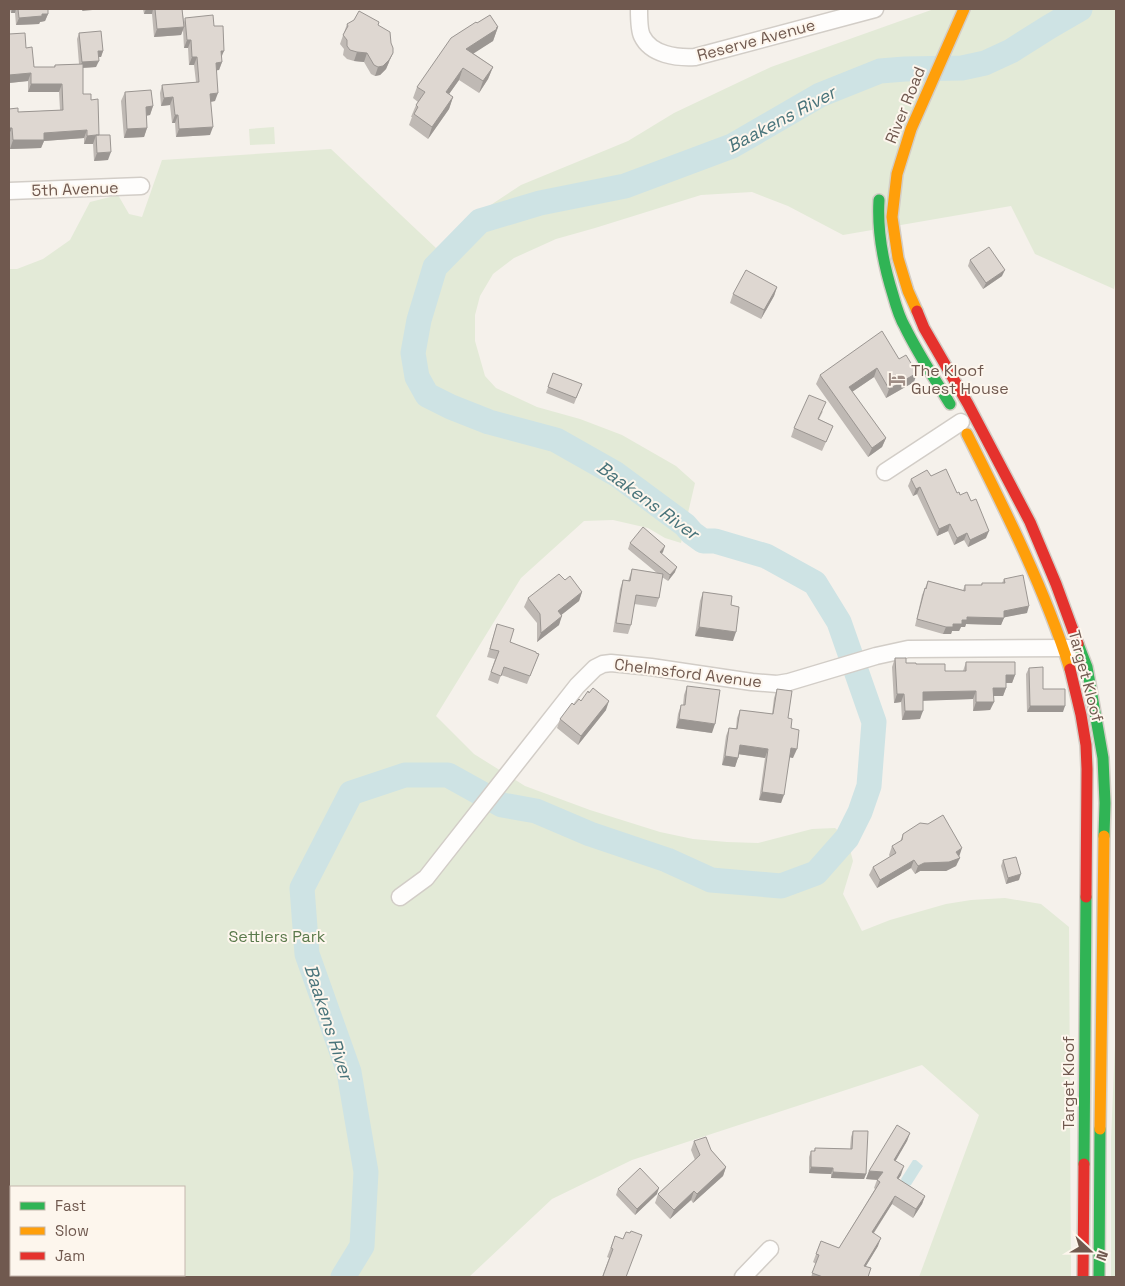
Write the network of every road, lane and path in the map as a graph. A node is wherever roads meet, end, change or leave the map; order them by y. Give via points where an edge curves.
1 (639, 9) edge
2 (875, 9) edge
3 (964, 9) edge
4 (141, 186) dead end
5 (881, 187) dead end
6 (9, 191) edge
7 (892, 217) joint
8 (961, 422) junction
9 (885, 472) dead end
10 (1072, 648) junction
11 (1104, 872) junction
12 (1086, 873) junction
13 (400, 897) dead end
14 (770, 1248) dead end
15 (743, 1277) edge
16 (1082, 1277) edge
17 (1099, 1277) edge

1 - 2 street, Reserve Avenue via 642,36 661,53 676,57 695,57
3 - 7 main road, River Road via 911,129 897,174
4 - 6 street, 5th Avenue
5 - 8 main road, Target Kloof via 878,233 885,273 904,326
7 - 10 main road, Target Kloof via 898,258 908,291 924,328 1023,507 1056,584
8 - 9 street
8 - 10 main road, Target Kloof via 1012,523 1042,594
10 - 11 main road, Target Kloof via 1087,667 1103,758
10 - 12 main road, Target Kloof via 1087,769
10 - 13 street, Chelmsford Avenue via 908,649 777,684 651,667 603,664 582,680 426,878
11 - 12 main road
11 - 17 main road, Target Kloof
12 - 16 main road, Target Kloof
14 - 15 street

